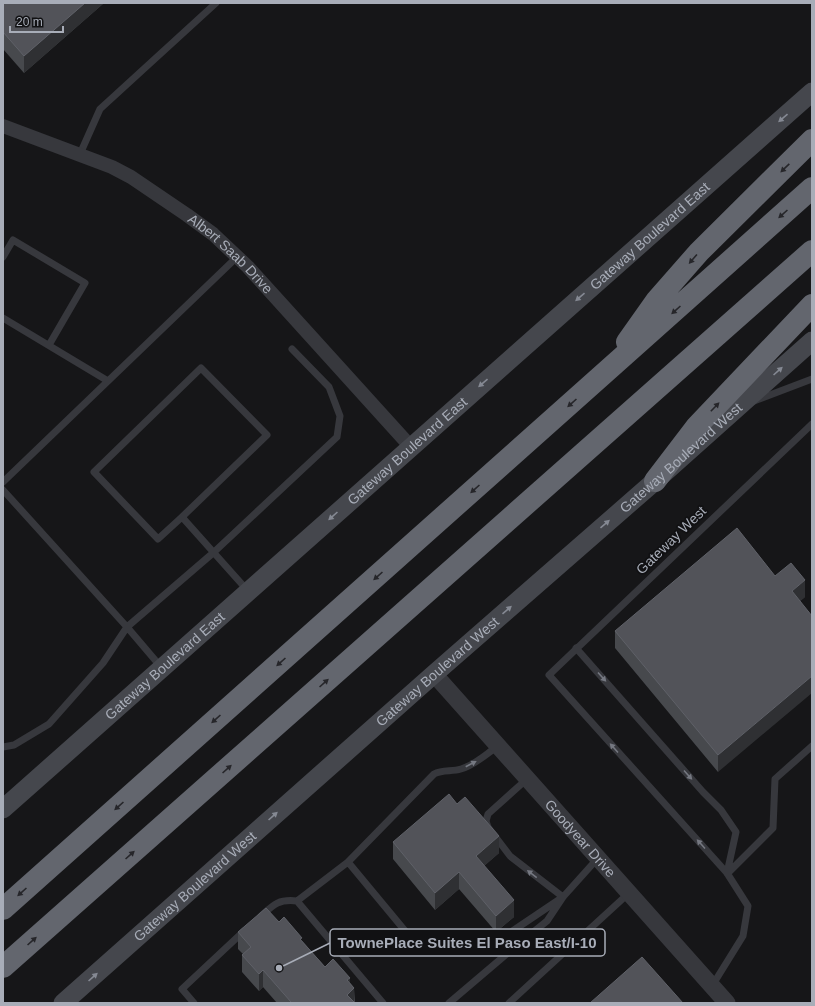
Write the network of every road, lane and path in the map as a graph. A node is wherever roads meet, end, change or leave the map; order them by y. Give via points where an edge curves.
1 (216, 3) edge
2 (812, 92) edge
3 (3, 126) edge
4 (812, 140) edge
5 (80, 154) junction
6 (812, 188) edge
7 (812, 251) edge
8 (3, 257) edge
9 (237, 257) junction
10 (812, 305) edge
11 (3, 318) edge
12 (812, 341) edge
13 (49, 345) junction
14 (292, 349) dead end
15 (601, 377) junction
16 (812, 379) edge
17 (108, 381) junction
18 (739, 406) junction
19 (812, 424) edge
20 (411, 447) junction
21 (655, 481) junction
22 (3, 482) edge
23 (3, 490) edge
24 (182, 517) junction
25 (213, 553) junction
26 (248, 591) junction
27 (127, 627) junction
28 (576, 648) junction
29 (162, 668) junction
30 (434, 674) junction
31 (498, 746) junction
32 (812, 746) edge
33 (3, 747) edge
34 (527, 779) junction
35 (3, 809) edge
36 (598, 858) junction
37 (348, 862) junction
38 (727, 873) junction
39 (629, 893) junction
40 (563, 897) junction
41 (297, 901) junction
42 (3, 909) edge
43 (3, 967) edge
44 (712, 986) junction
45 (63, 1003) edge
46 (194, 1003) edge
47 (383, 1003) edge
48 (449, 1003) edge
49 (509, 1003) edge
50 (727, 1003) edge

1 - 5 lane via 100,109
2 -> 20 main road, Gateway Boulevard East
3 - 5 street, Albert Saab Drive
4 -> 15 highway via 694,257 656,302
5 - 9 street, Albert Saab Drive via 131,177 213,234
6 -> 15 highway
43 -> 7 highway
8 - 13 lane via 13,240 85,283
9 - 17 lane
9 - 20 street, Albert Saab Drive
21 -> 10 highway via 697,426
11 - 13 lane
18 -> 12 main road, Gateway Boulevard West
13 - 17 lane
14 - 25 lane via 329,387 340,416 337,437
15 -> 42 highway
16 - 18 lane
17 - 22 lane
18 - 21 main road, Gateway Boulevard West
19 - 28 lane, Gateway West
20 -> 26 main road, Gateway Boulevard East
30 -> 21 main road, Gateway Boulevard West
23 - 27 lane
24 - 24 lane via 158,539 94,472 201,368 267,435
24 - 25 lane
25 - 26 lane
25 - 27 lane
26 - 29 main road, Gateway Boulevard East
27 - 29 lane
27 - 33 lane via 103,663 49,724 14,745
28 -> 38 lane via 721,810 736,832
38 -> 28 lane, Gateway West via 549,675
29 - 35 main road, Gateway Boulevard East
30 - 31 street, Goodyear Drive
45 -> 30 main road, Gateway Boulevard West
31 - 34 street, Goodyear Drive
37 -> 31 lane via 434,774 467,767
32 - 38 lane via 775,779 773,828
34 - 36 street, Goodyear Drive
40 -> 34 lane via 510,856 486,821 488,814
36 - 39 street, Goodyear Drive
36 - 40 lane
37 - 40 lane via 411,938 437,947 494,942
37 - 41 lane
38 - 44 lane via 748,906 743,936
39 - 44 street, Goodyear Drive
39 - 49 lane
40 - 48 lane via 547,922
41 - 46 lane via 284,900 272,906 182,989
41 - 47 lane
44 - 50 street, Goodyear Drive

